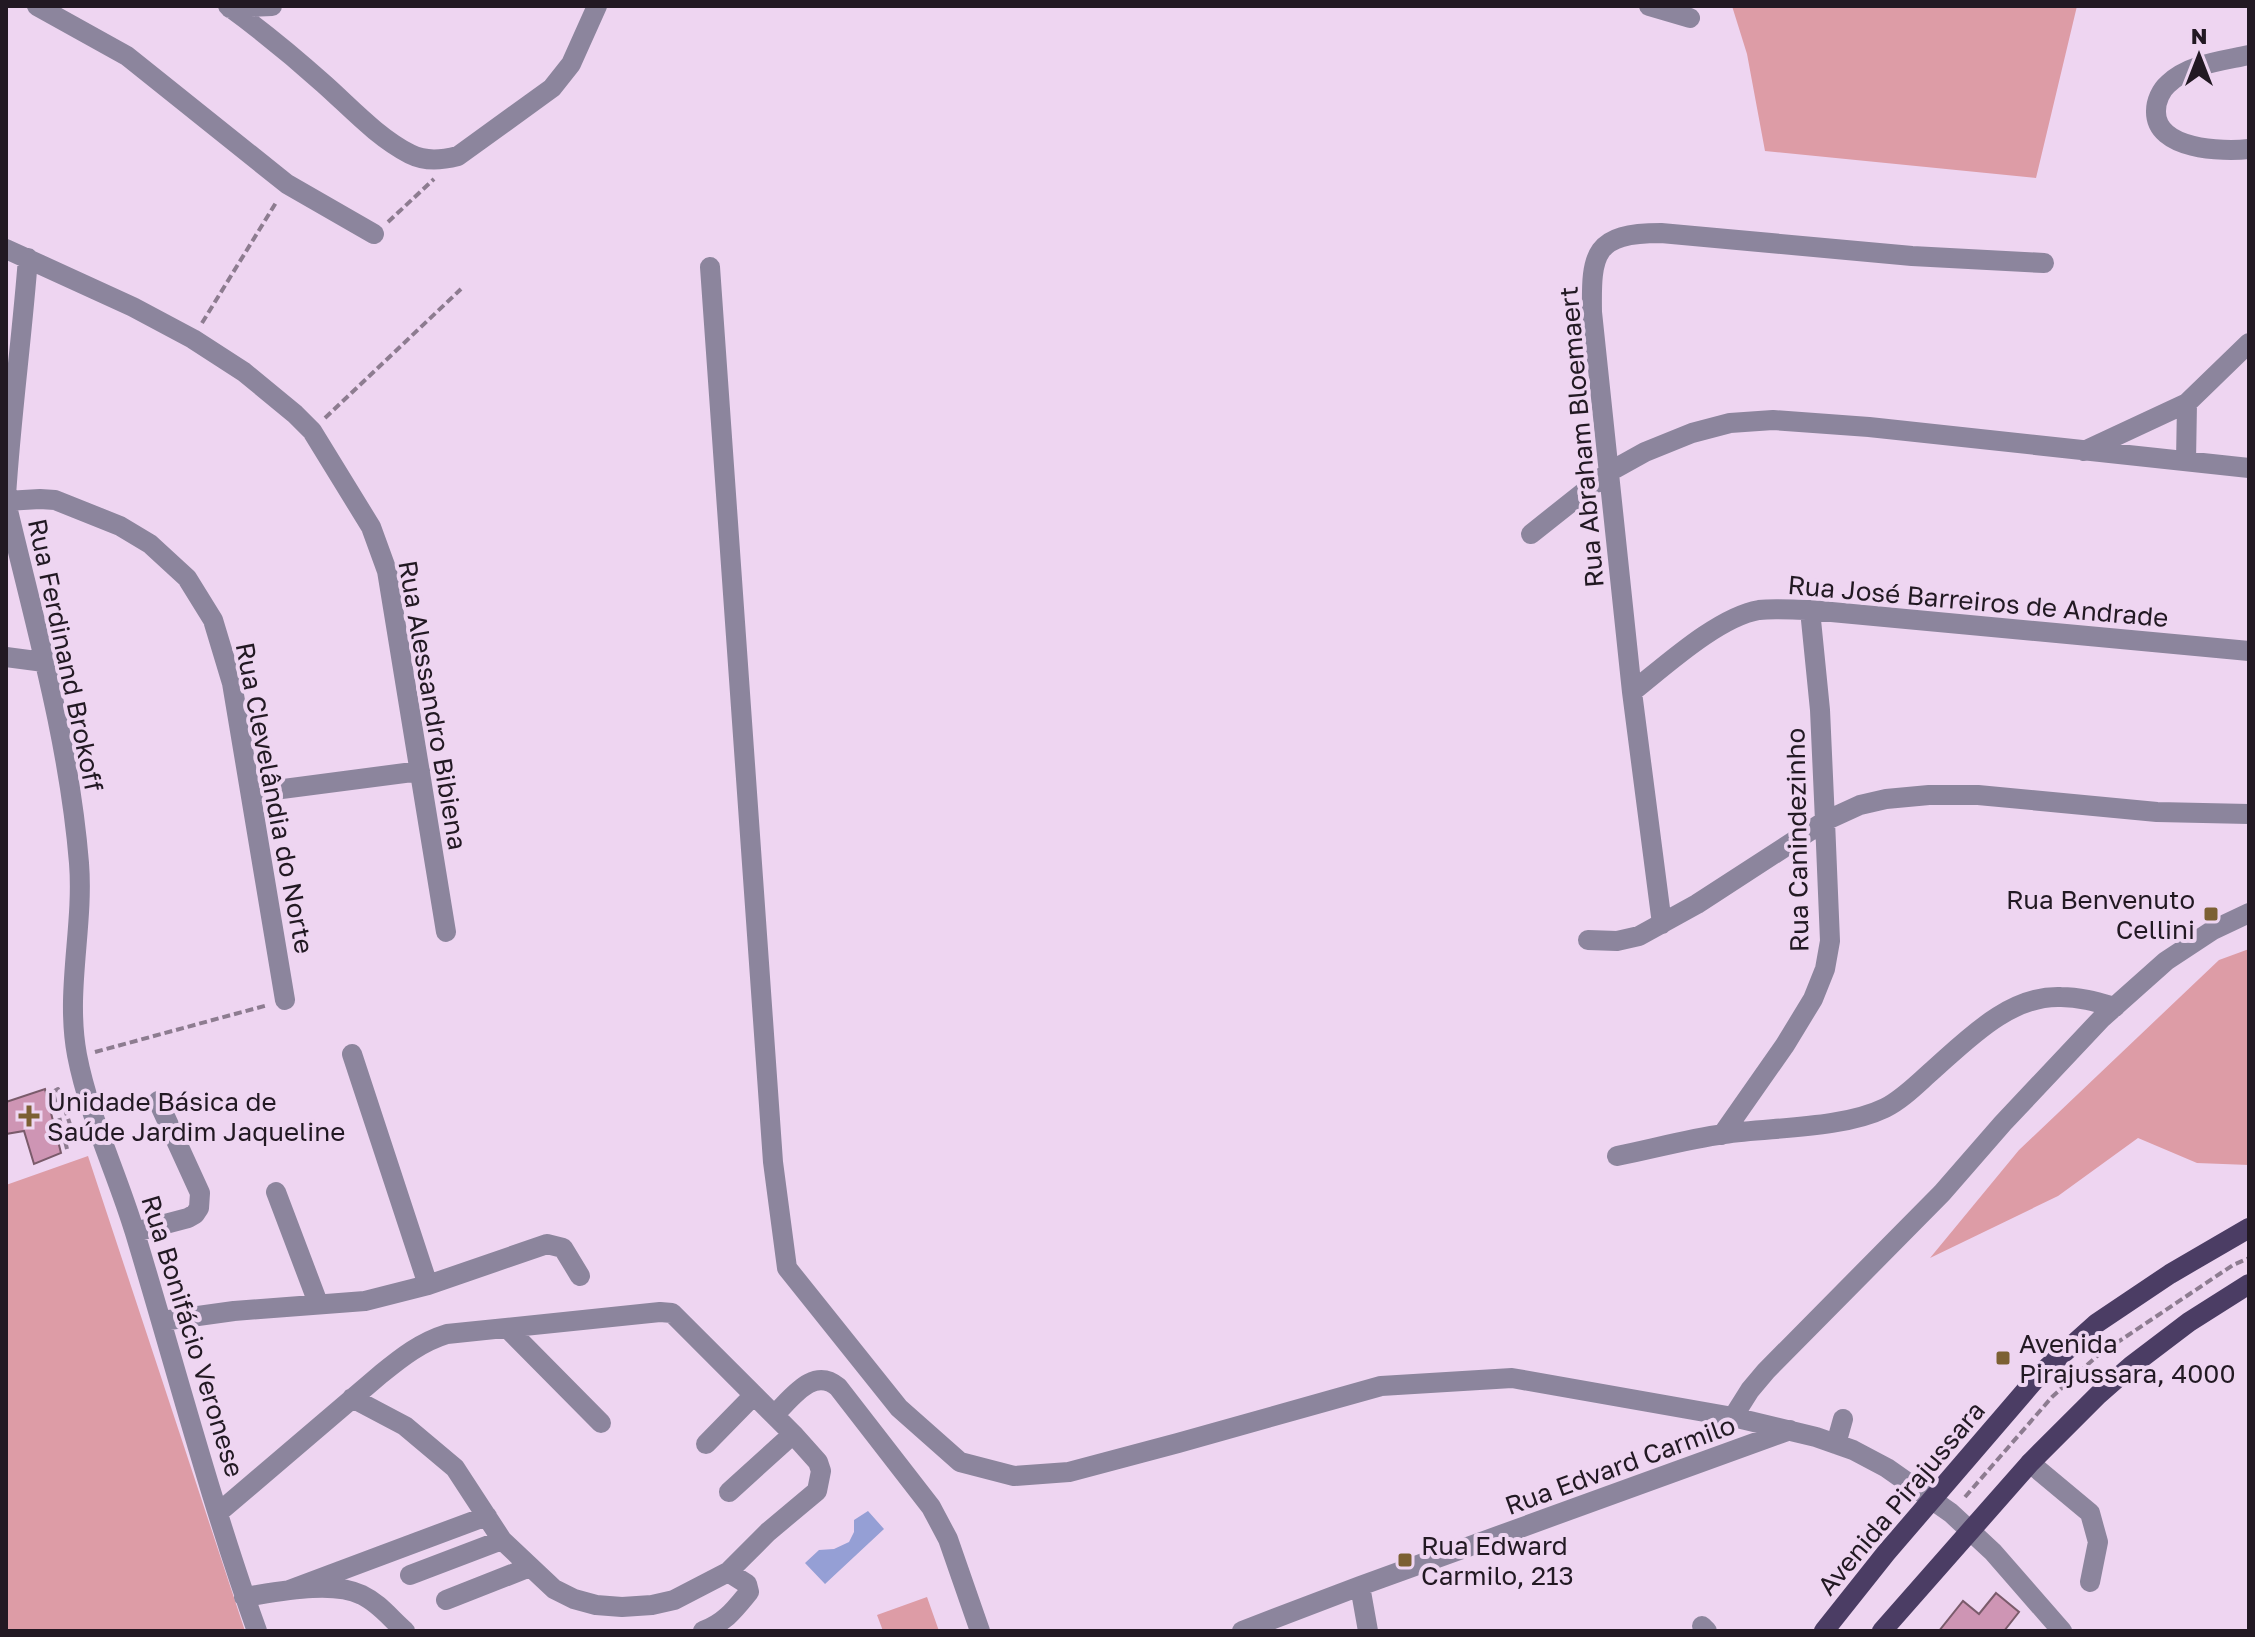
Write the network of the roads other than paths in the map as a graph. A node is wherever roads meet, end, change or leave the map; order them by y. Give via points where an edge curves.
1 (37, 6) edge
2 (272, 6) edge
3 (597, 6) edge
4 (1649, 6) edge
5 (229, 7) edge
6 (1690, 18) dead end
7 (2249, 55) edge
8 (2249, 149) edge
9 (374, 234) road end
10 (6, 249) edge
11 (28, 258) junction
12 (2044, 263) dead end
13 (710, 267) dead end
14 (2249, 343) edge
15 (2187, 403) junction
16 (8, 425) edge
17 (2084, 451) junction
18 (2186, 461) junction
19 (2249, 468) edge
20 (1609, 472) junction
21 (6, 499) edge
22 (1531, 534) dead end
23 (1810, 610) junction
24 (2249, 651) edge
25 (6, 657) edge
26 (44, 662) junction
27 (1632, 692) junction
28 (420, 771) junction
29 (252, 793) junction
30 (2249, 814) edge
31 (1825, 821) junction
32 (2249, 913) edge
33 (1662, 924) junction
34 (446, 932) dead end
35 (1588, 940) dead end
36 (285, 1000) road end
37 (2115, 1007) junction
38 (352, 1054) dead end
39 (78, 1057) joint
40 (158, 1101) dead end
41 (1722, 1135) junction
42 (1617, 1156) dead end
43 (276, 1192) dead end
44 (2249, 1228) edge
45 (135, 1232) junction
46 (580, 1276) dead end
47 (2249, 1284) edge
48 (428, 1285) junction
49 (318, 1303) junction
50 (162, 1321) junction
51 (507, 1328) junction
52 (754, 1395) junction
53 (352, 1398) junction
54 (774, 1415) junction
55 (1733, 1417) junction
56 (1843, 1419) dead end
57 (601, 1423) dead end
58 (1790, 1430) junction
59 (793, 1434) junction
60 (706, 1444) dead end
61 (1836, 1444) junction
62 (2030, 1463) junction
63 (729, 1492) dead end
64 (1932, 1498) junction
65 (218, 1513) junction
66 (487, 1516) junction
67 (1971, 1532) junction
68 (502, 1540) junction
69 (530, 1567) junction
70 (728, 1572) junction
71 (410, 1575) dead end
72 (2090, 1582) dead end
73 (1360, 1586) junction
74 (289, 1590) junction
75 (244, 1597) junction
76 (446, 1600) dead end
77 (257, 1631) edge
78 (405, 1631) edge
79 (703, 1631) edge
80 (980, 1631) edge
81 (1242, 1631) edge
82 (1368, 1631) edge
83 (1824, 1631) edge
84 (1882, 1631) edge
85 (2062, 1631) edge

1 - 9 street via 127,56 287,184
2 - 5 street
3 - 5 street via 571,64 552,88 458,156 442,160 412,155 382,136
4 - 6 street
7 - 8 street via 2175,78 2159,95 2156,110 2157,121 2183,144
10 - 11 street, Rua Alessandro Bibiena
11 - 16 street, Rua Ferdinand Brokoff
11 - 28 street, Rua Alessandro Bibiena via 193,339 244,372 312,431 371,527 387,571
12 - 20 street, Rua Abraham Bloemaert via 1625,234 1603,248 1591,275
13 - 55 street via 773,1162 787,1268 899,1408 960,1462 1014,1476 1069,1472 1381,1386 1512,1378
14 - 15 street
15 - 17 street
15 - 18 street
16 - 21 street, Rua Ferdinand Brokoff
17 - 18 street
17 - 20 street via 1773,420 1692,433
18 - 19 street
20 - 22 street
20 - 27 street, Rua Abraham Bloemaert
21 - 26 street, Rua Ferdinand Brokoff
21 - 29 street, Rua Clevelândia do Norte via 55,500 120,526 150,544 187,578 213,620 229,670
23 - 24 street, Rua José Barreiros de Andrade
23 - 27 street, Rua José Barreiros de Andrade via 1759,610 1735,618
23 - 31 street, Rua Canindezinho
25 - 26 street
26 - 39 street, Rua Ferdinand Brokoff via 66,757 79,865 72,1018
27 - 33 street, Rua Abraham Bloemaert
28 - 29 street
28 - 34 street, Rua Alessandro Bibiena
29 - 36 street, Rua Clevelândia do Norte
30 - 31 street via 1929,795 1860,805
31 - 33 street
31 - 41 street, Rua Canindezinho via 1830,941 1825,969 1785,1045
32 - 37 street via 2166,961
33 - 35 street via 1617,941
37 - 41 street via 2084,999 2042,998 1986,1025 1886,1107 1853,1120
37 - 55 street via 1766,1371
38 - 48 street
39 - 45 street, Rua Bonifácio Veronese via 98,1132
40 - 45 street via 200,1193 199,1208 188,1218
41 - 42 street
43 - 49 street
44 - 64 main road, Avenida Pirajussara via 2097,1323 2039,1375
45 - 50 street, Rua Bonifácio Veronese
46 - 48 street via 563,1248 551,1244
47 - 62 main road via 2131,1366
48 - 49 street via 365,1301
49 - 50 street
50 - 65 street, Rua Bonifácio Veronese
51 - 52 street via 672,1313
51 - 53 street via 433,1338
51 - 57 street
52 - 54 street
52 - 60 street
53 - 65 street
53 - 66 street via 405,1426 455,1468
54 - 59 street
54 - 80 street via 810,1381 825,1380 838,1387 931,1507 948,1539
55 - 58 street
56 - 61 street
58 - 61 street
58 - 73 street, Rua Edvard Carmilo
59 - 63 street
59 - 70 street via 818,1462 817,1491
61 - 64 street via 1887,1468
62 - 67 main road
62 - 72 street via 2090,1513 2098,1542
64 - 67 street
64 - 83 main road, Avenida Pirajussara
65 - 75 street, Rua Bonifácio Veronese
66 - 68 street
66 - 74 street
67 - 84 main road
67 - 85 street
68 - 69 street
68 - 71 street
69 - 70 street via 574,1599 622,1607 674,1600
69 - 76 street
70 - 79 street via 747,1584 749,1592 729,1617
73 - 81 street, Rua Edvard Carmilo
73 - 82 street
74 - 75 street
74 - 78 street via 347,1589 375,1603
75 - 77 street, Rua Bonifácio Veronese

